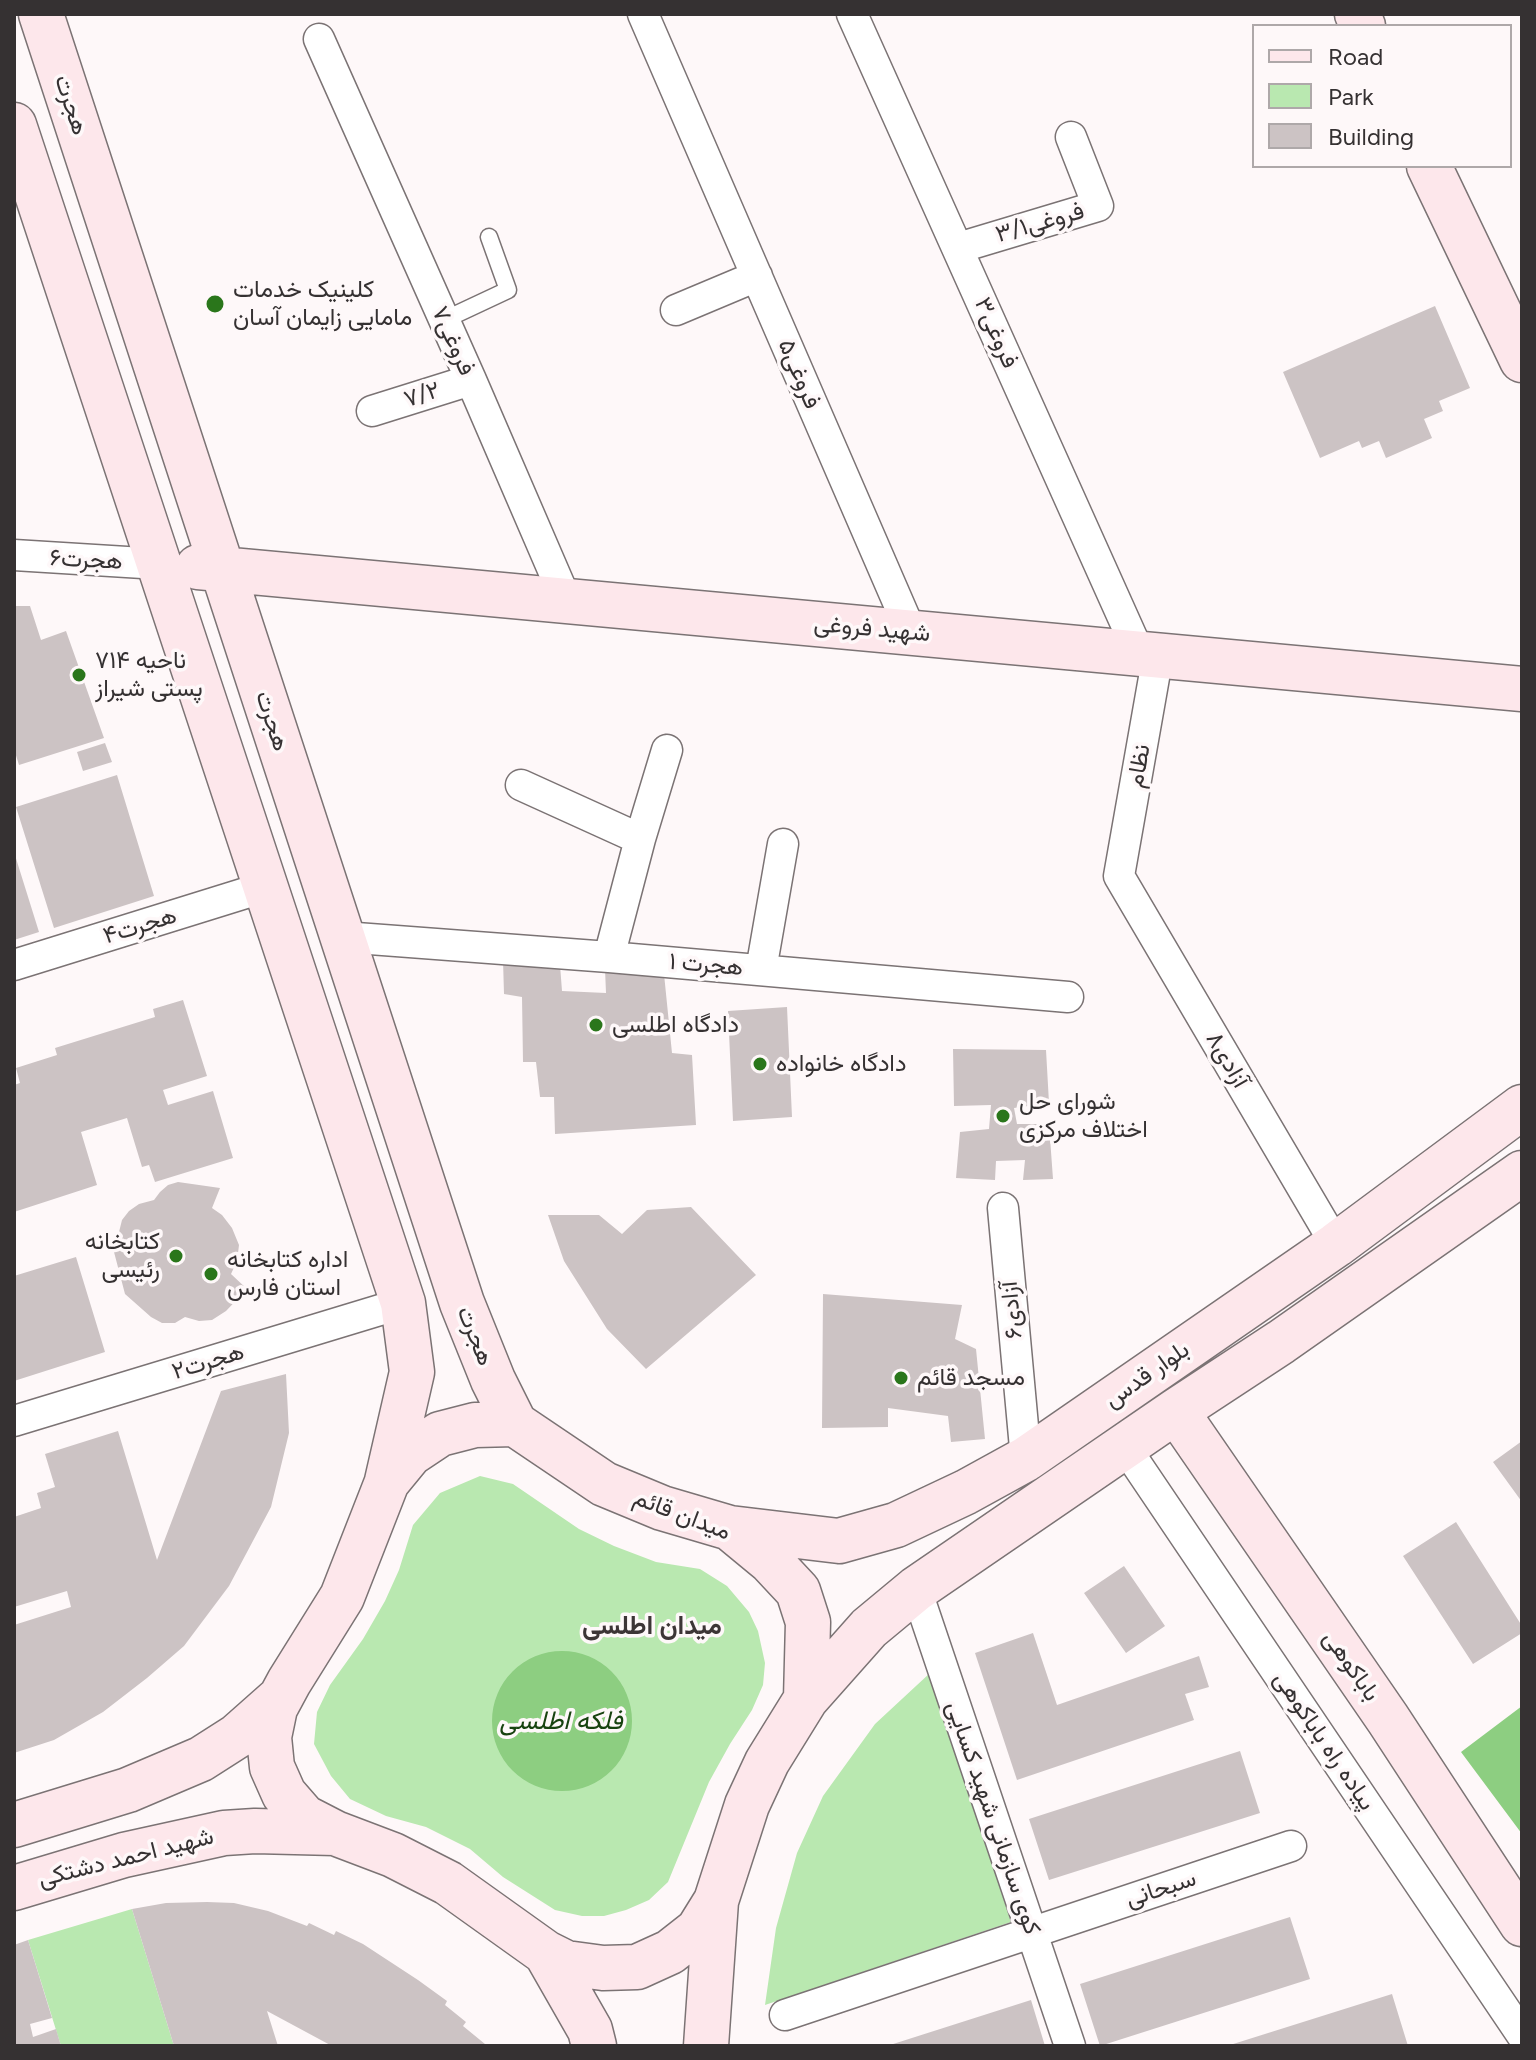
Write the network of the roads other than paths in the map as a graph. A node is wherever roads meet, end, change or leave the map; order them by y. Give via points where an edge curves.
1 (41, 14) edge
2 (643, 14) edge
3 (852, 14) edge
4 (319, 39) dead end
5 (14, 125) edge
6 (1071, 137) dead end
7 (1430, 168) edge
8 (489, 237) dead end
9 (958, 248) junction
10 (757, 276) junction
11 (676, 310) dead end
12 (444, 320) junction
13 (1522, 360) edge
14 (471, 380) junction
15 (372, 411) dead end
16 (14, 555) edge
17 (159, 564) junction
18 (222, 569) junction
19 (566, 600) junction
20 (911, 632) junction
21 (1148, 654) junction
22 (1522, 689) edge
23 (667, 750) dead end
24 (521, 785) dead end
25 (640, 839) junction
26 (783, 844) dead end
27 (1119, 876) joint
28 (265, 887) junction
29 (343, 937) junction
30 (609, 957) junction
31 (14, 965) edge
32 (761, 970) junction
33 (1068, 997) dead end
34 (1522, 1107) edge
35 (1522, 1173) edge
36 (1003, 1208) dead end
37 (1336, 1245) junction
38 (403, 1303) junction
39 (1176, 1411) junction
40 (14, 1421) edge
41 (515, 1424) junction
42 (1125, 1447) junction
43 (1026, 1459) junction
44 (387, 1482) junction
45 (730, 1528) junction
46 (916, 1589) junction
47 (281, 1697) junction
48 (806, 1699) junction
49 (14, 1825) edge
50 (335, 1833) junction
51 (1291, 1846) dead end
52 (14, 1888) edge
53 (716, 1901) junction
54 (1522, 1924) edge
55 (1032, 1932) junction
56 (546, 1953) junction
57 (785, 2015) dead end
58 (1522, 2035) edge
59 (594, 2046) edge
60 (706, 2046) edge
61 (1070, 2046) edge

1 - 18 main road, هجرت
2 - 10 street, فروغی۵
3 - 9 street, فروغی۳
4 - 12 street, فروغی۷
5 - 17 main road
6 - 9 street, فروغی۳/۱ via 1098,206
7 - 13 main road
8 - 12 lane via 508,290
9 - 21 street, فروغی۳
10 - 11 street
10 - 20 street, فروغی۵
12 - 14 street, فروغی۷
14 - 15 street, ۷/۲
14 - 19 street, فروغی۷
16 - 17 street, هجرت۶
17 - 18 main road, شهید فروغی
17 - 28 main road
18 - 19 main road, شهید فروغی
18 - 29 main road, هجرت
19 - 20 main road, شهید فروغی
20 - 21 main road, شهید فروغی
21 - 22 main road, شهید فروغی
21 - 27 street, نظام
23 - 25 street
24 - 25 street
25 - 30 street
26 - 32 street
27 - 37 street, آزادی۸
28 - 31 street, هجرت۴
28 - 38 main road
29 - 30 street, هجرت ۱
29 - 41 main road, هجرت via 462,1303
30 - 32 street, هجرت ۱
32 - 33 street, هجرت ۱
34 - 37 main road, بلوار قدس
35 - 39 main road, بلوار قدس
36 - 43 street, آزادی۶
37 - 43 main road, بلوار قدس
38 - 40 street, هجرت۲
38 - 44 main road via 412,1372
39 - 42 main road, بلوار قدس
39 - 54 main road, باباکوهی
41 - 44 main road via 475,1425 440,1434 410,1454
41 - 45 main road, میدان قائم via 604,1484
42 - 46 main road, بلوار قدس
42 - 58 street, پیاده راه باباکوهی
43 - 45 main road, بلوار قدس via 896,1525 839,1541
44 - 47 main road via 342,1597
45 - 48 main road, میدان قائم via 798,1591 808,1622
46 - 48 main road, بلوار قدس via 869,1628
46 - 55 street, کوی سازمانی شهید کسایی
47 - 49 main road via 201,1759 128,1790
47 - 50 main road via 269,1737 272,1767 284,1794 304,1817
48 - 53 main road via 747,1805
50 - 52 main road, شهید احمد دشتکی via 224,1833 124,1855
50 - 56 main road via 448,1883
51 - 55 street, سبحانی
53 - 56 main road via 698,1930 670,1952 637,1967 566,1963
53 - 60 main road
55 - 57 street, سبحانی
55 - 61 street, کوی سازمانی شهید کسایی
56 - 59 main road

